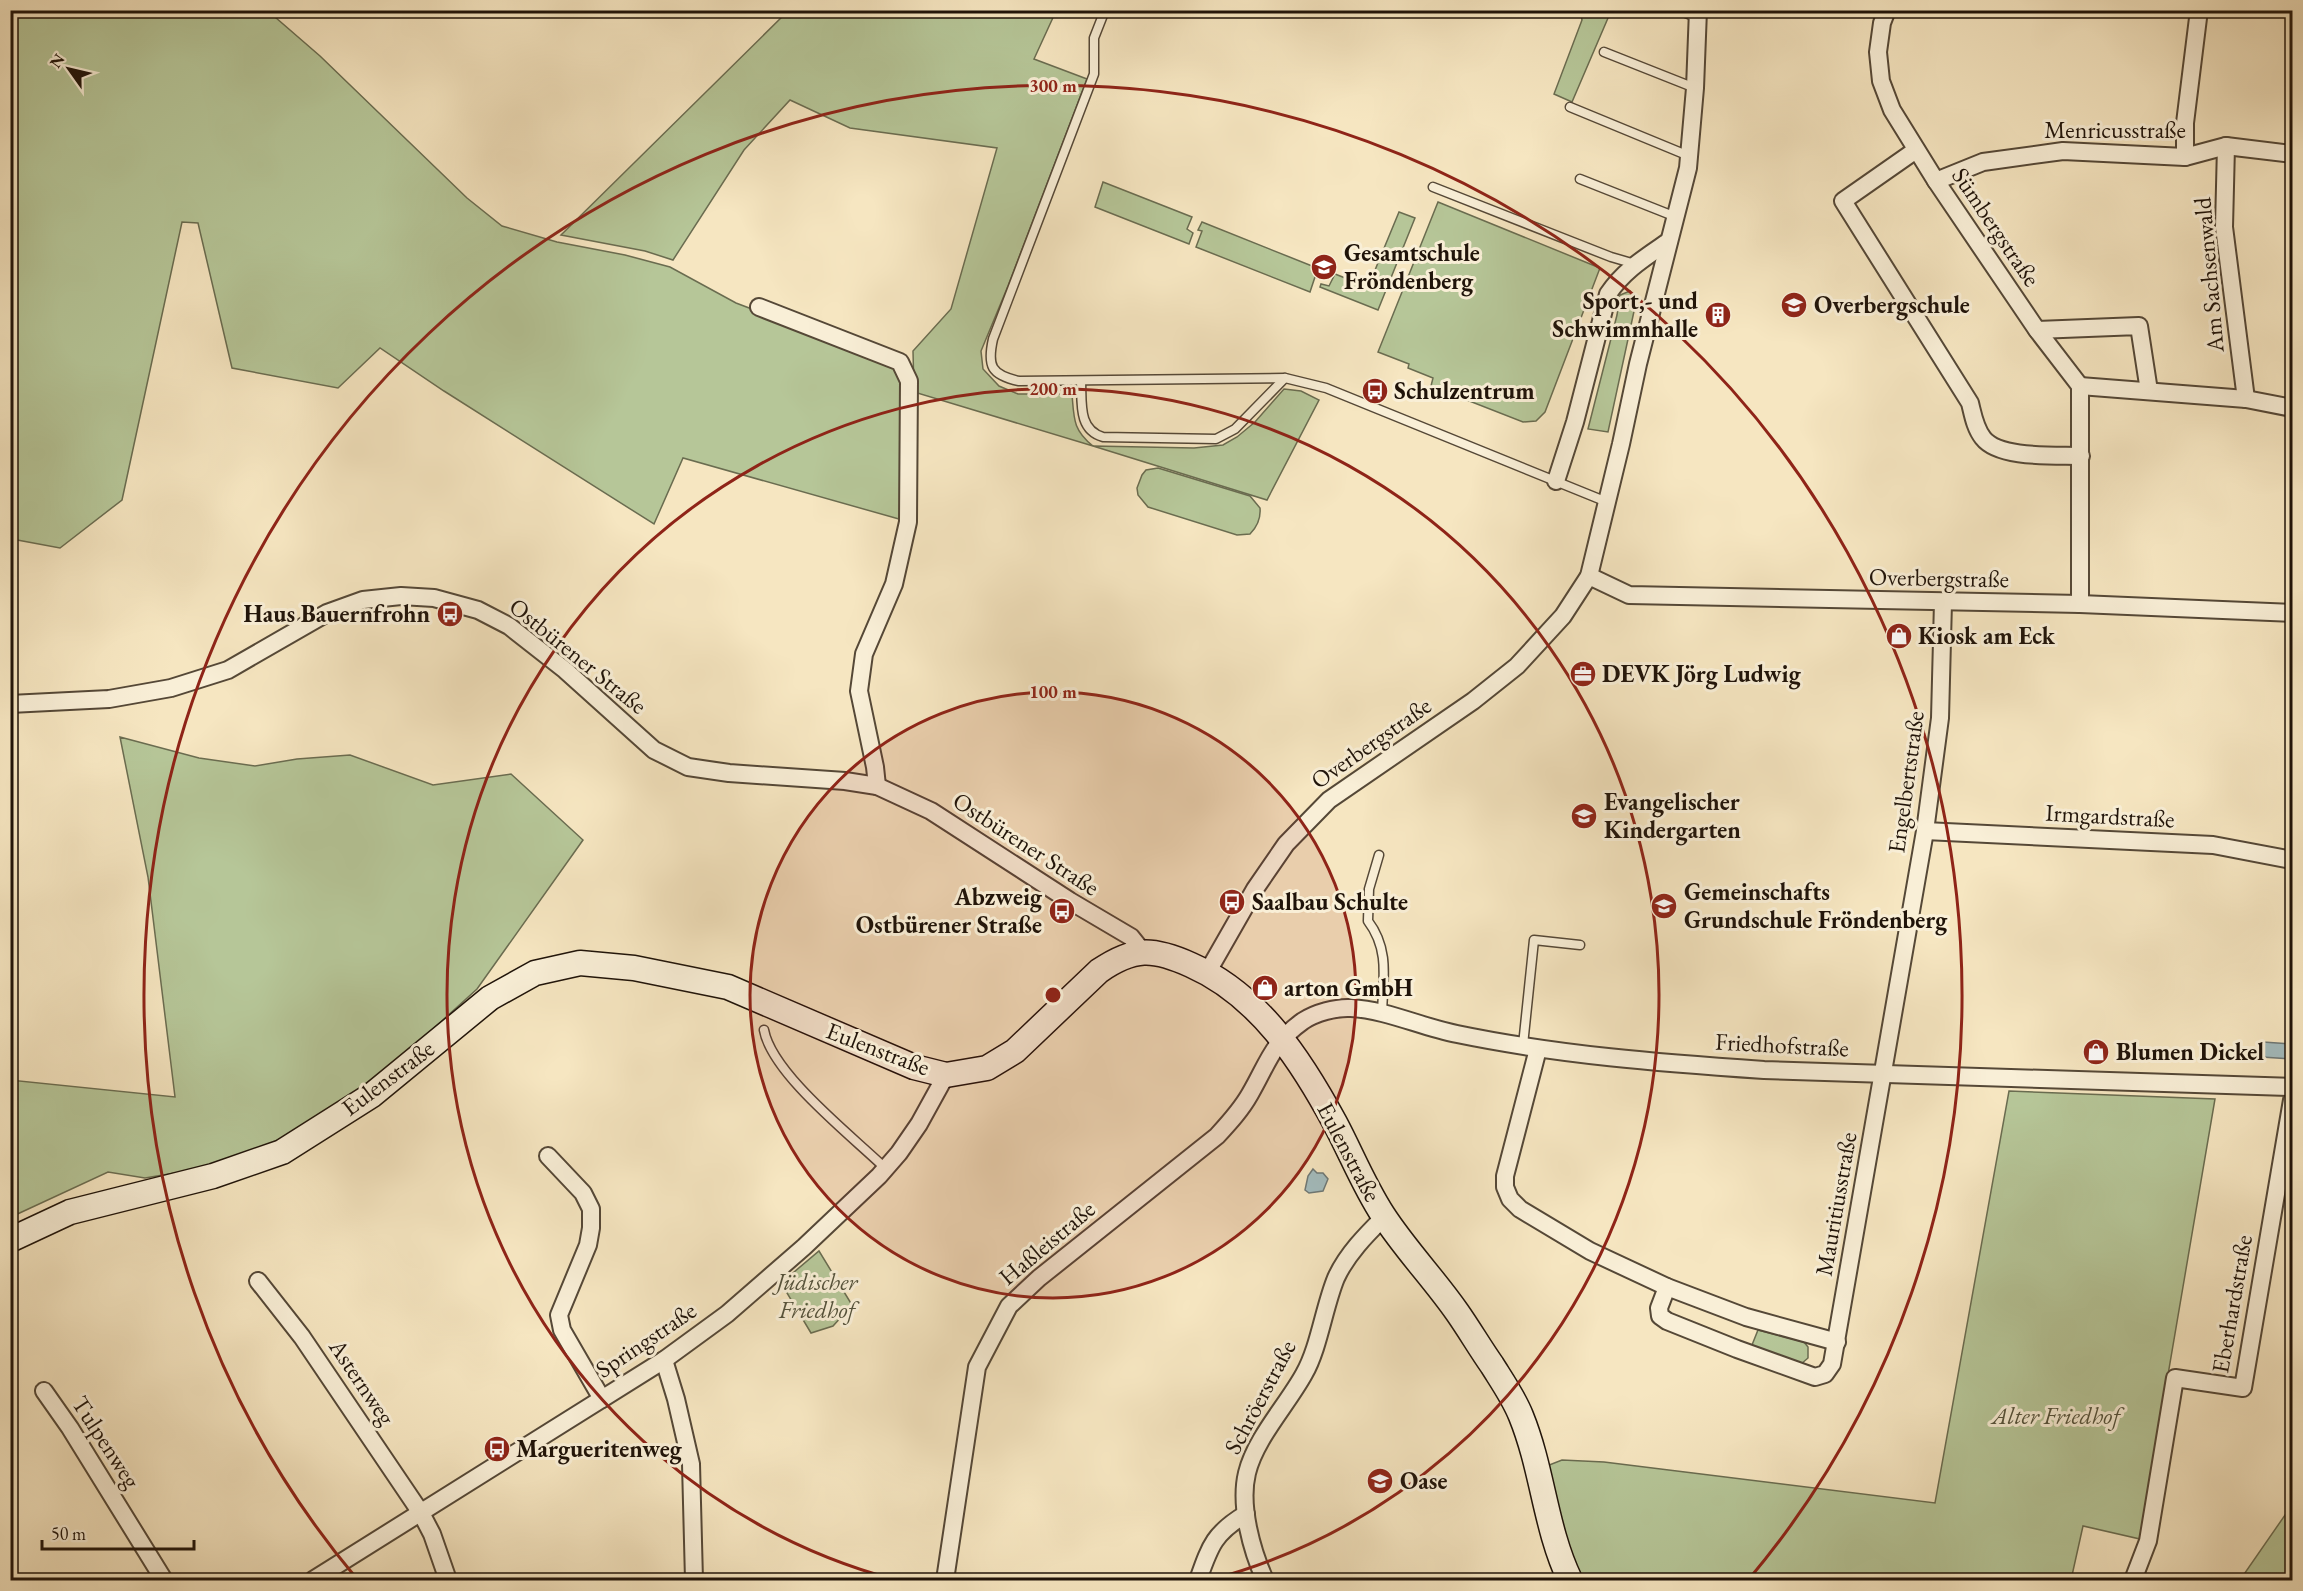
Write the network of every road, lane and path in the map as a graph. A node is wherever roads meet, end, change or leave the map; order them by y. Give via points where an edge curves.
1 (1105, 10) edge
2 (1678, 10) edge
3 (1887, 10) edge
4 (2199, 10) edge
5 (1698, 14) edge
6 (1604, 52) dead end
7 (1695, 88) junction
8 (1570, 107) dead end
9 (2226, 146) junction
10 (1916, 150) junction
11 (2292, 154) edge
12 (1690, 156) junction
13 (2185, 157) junction
14 (1580, 179) dead end
15 (1936, 181) junction
16 (1433, 187) dead end
17 (1676, 217) junction
18 (1670, 241) junction
19 (1635, 264) junction
20 (759, 307) dead end
21 (2037, 330) junction
22 (1285, 378) junction
23 (1082, 381) junction
24 (2080, 386) junction
25 (2149, 391) junction
26 (2246, 399) junction
27 (2292, 408) edge
28 (2081, 456) junction
29 (1556, 481) junction
30 (1607, 502) junction
31 (1589, 576) junction
32 (1943, 602) junction
33 (2080, 604) junction
34 (2292, 614) edge
35 (10, 704) edge
36 (877, 786) junction
37 (1925, 831) junction
38 (1379, 855) dead end
39 (2292, 860) edge
40 (1580, 945) dead end
41 (1143, 952) junction
42 (1207, 972) junction
43 (1382, 1014) junction
44 (765, 1030) dead end
45 (1282, 1038) junction
46 (1531, 1047) junction
47 (1883, 1073) junction
48 (946, 1075) junction
49 (2292, 1087) edge
50 (2292, 1100) edge
51 (548, 1156) dead end
52 (885, 1169) junction
53 (1384, 1217) junction
54 (10, 1240) edge
55 (258, 1281) dead end
56 (1667, 1287) junction
57 (1837, 1342) junction
58 (664, 1360) junction
59 (44, 1391) dead end
60 (602, 1399) junction
61 (421, 1513) junction
62 (1246, 1514) junction
63 (164, 1581) edge
64 (313, 1581) edge
65 (448, 1581) edge
66 (694, 1581) edge
67 (945, 1581) edge
68 (1198, 1581) edge
69 (1265, 1581) edge
70 (1570, 1581) edge
71 (2133, 1581) edge

1 - 23 lane via 1094,38 1094,74 989,356 1001,378
2 - 5 lane
3 - 10 street, Sümbergstraße via 1878,52 1881,81 1892,110
4 - 13 street via 2185,123
5 - 7 street, Overbergstraße
6 - 7 lane
7 - 12 street, Overbergstraße
8 - 12 lane
9 - 11 street
9 - 13 street, Menricusstraße
9 - 26 street, Am Sachsenwald via 2224,227
10 - 15 street, Sümbergstraße
10 - 28 street via 1843,201 1970,403 1984,440 2005,452
12 - 17 street, Overbergstraße
13 - 15 street, Menricusstraße via 2063,151 1983,162
14 - 17 lane
15 - 21 street, Sümbergstraße
16 - 19 lane
17 - 18 street, Overbergstraße
18 - 19 street
18 - 30 street, Overbergstraße
19 - 29 street via 1608,294
20 - 36 street via 900,362 909,381 908,522 894,584 864,654 859,691
21 - 24 street, Sümbergstraße
21 - 25 street via 2139,326
22 - 23 lane
22 - 23 lane via 1235,429 1216,439 1094,435 1083,417
22 - 29 lane via 1326,388
24 - 25 street
24 - 28 street
25 - 26 street
26 - 27 street
28 - 33 street
29 - 30 lane
30 - 31 street, Overbergstraße
31 - 32 street, Overbergstraße via 1629,595
31 - 42 street, Overbergstraße via 1563,616 1517,666 1329,800 1286,844 1259,882
32 - 33 street, Overbergstraße
32 - 37 street, Engelbertstraße via 1940,718
33 - 34 street, Overbergstraße
35 - 36 street, Ostbürener Straße via 109,699 171,688 228,670 327,613 373,599 434,598 478,610 509,626 654,750 688,767
36 - 41 street, Ostbürener Straße via 931,811 1131,937
37 - 39 street, Irmgardstraße via 2213,845
37 - 47 street, Engelbertstraße
38 - 43 lane via 1369,889 1368,921 1378,935 1384,959
40 - 46 lane via 1534,940
41 - 42 main road, Eulenstraße via 1173,958
41 - 48 main road, Eulenstraße via 1125,955 1099,971 1000,1061 987,1068
42 - 45 main road, Eulenstraße via 1257,1011
43 - 45 street, Friedhofstraße via 1349,1008 1328,1011 1304,1020
43 - 46 street, Friedhofstraße via 1455,1034
44 - 52 lane via 767,1042 794,1082
45 - 53 main road, Eulenstraße via 1306,1072
45 - 67 street, Haßleistraße via 1237,1115 1217,1136 1009,1306 977,1367
46 - 47 street, Friedhofstraße via 1698,1066
46 - 56 street via 1505,1176 1510,1199 1590,1251
47 - 49 street, Friedhofstraße
47 - 57 street, Mauritiusstraße
48 - 52 street, Springstraße via 919,1124
48 - 54 main road, Eulenstraße via 914,1067 728,987 634,968 580,963 535,973 490,998 372,1095 282,1152 213,1176 70,1212
50 - 71 street, Eberhardstraße via 2243,1388 2175,1378 2148,1541
51 - 60 street via 583,1192 591,1209 588,1245 559,1315 562,1330
52 - 58 street, Springstraße via 735,1307
53 - 62 street, Schröerstraße via 1352,1252 1337,1278 1306,1372 1253,1455 1246,1475
53 - 70 main road, Eulenstraße via 1457,1311 1521,1414 1539,1469 1552,1533
55 - 61 street, Asternweg via 302,1336
56 - 57 street via 1746,1317
56 - 57 street, Mauritiusstraße via 1659,1308 1660,1316 1667,1321 1815,1377 1825,1374 1832,1364
58 - 60 street, Springstraße
58 - 66 street via 691,1464
59 - 63 street, Tulpenweg
60 - 61 street, Springstraße
61 - 64 street, Springstraße
61 - 65 street, Asternweg
62 - 68 street via 1226,1526 1209,1548
62 - 69 street, Schröerstraße

